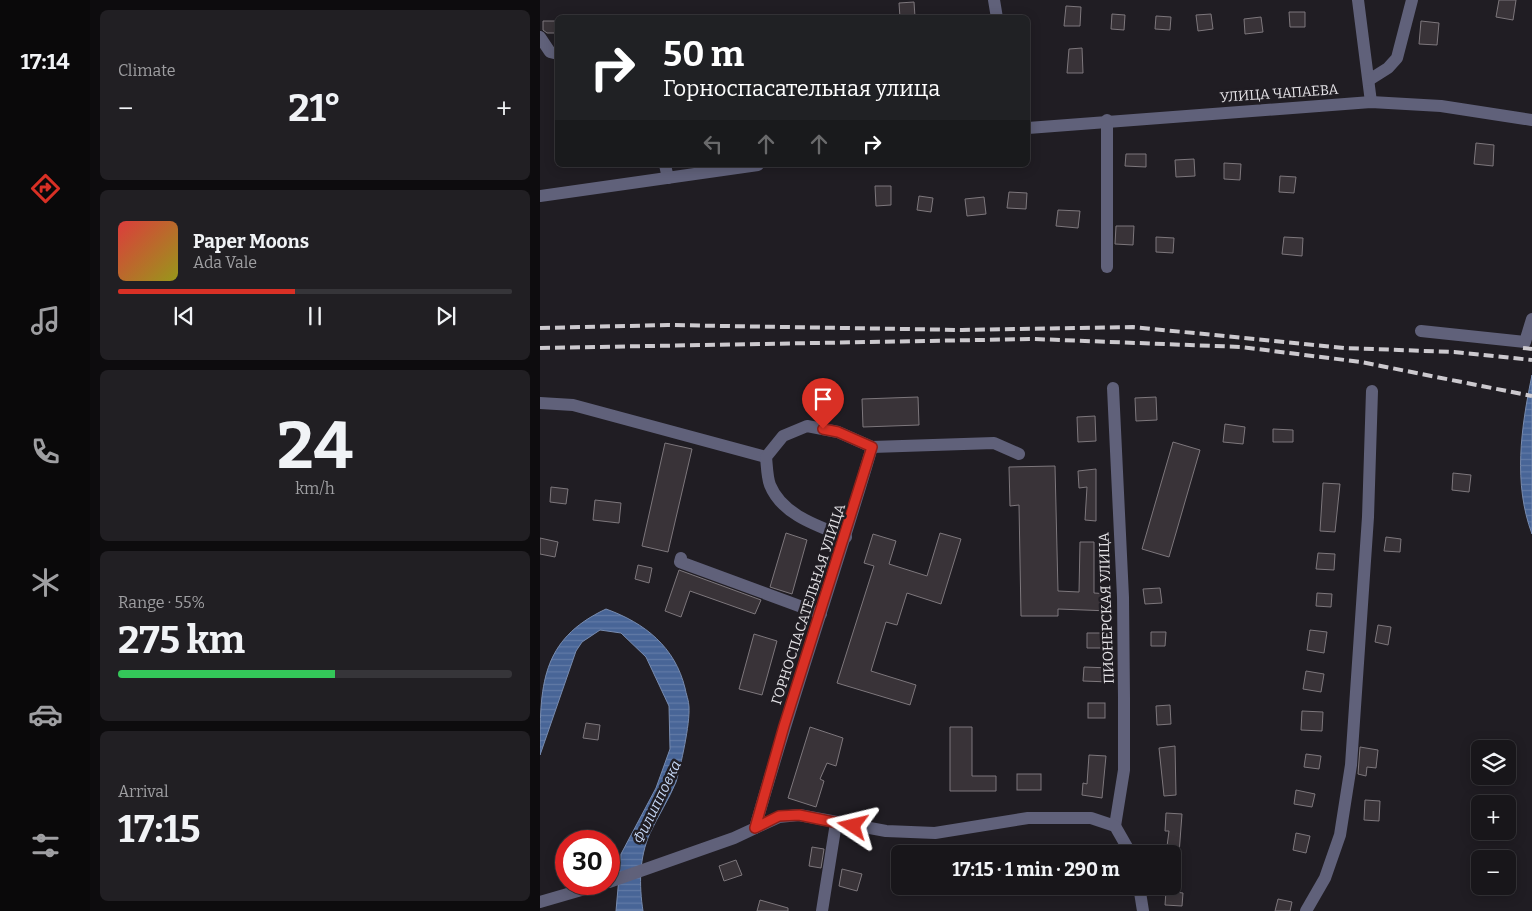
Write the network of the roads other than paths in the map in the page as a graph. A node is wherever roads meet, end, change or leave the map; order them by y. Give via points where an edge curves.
1 (994, 0) edge
2 (1358, 0) edge
3 (1412, 0) edge
4 (996, 15) edge
5 (540, 37) edge
6 (555, 53) edge
7 (1369, 80) junction
8 (1371, 102) junction
9 (1107, 120) junction
10 (1532, 120) edge
11 (1030, 128) edge
12 (666, 167) edge
13 (744, 167) edge
14 (668, 178) junction
15 (540, 196) edge
16 (1107, 267) dead end
17 (1532, 319) edge
18 (1421, 331) dead end
19 (1113, 388) dead end
20 (1372, 391) dead end
21 (540, 402) edge
22 (872, 447) junction
23 (1019, 454) dead end
24 (766, 457) junction
25 (846, 537) junction
26 (681, 558) dead end
27 (821, 614) junction
28 (836, 823) junction
29 (1115, 826) junction
30 (755, 828) junction
31 (1127, 845) edge
32 (620, 879) edge
33 (564, 895) edge
34 (1140, 895) edge
35 (540, 902) edge
36 (822, 911) edge
37 (1143, 911) edge
38 (1306, 911) edge

1 - 4 street
2 - 7 street
3 - 7 street via 1397,58
5 - 6 street via 550,52
7 - 8 street
8 - 9 street, УЛИЦА ЧАПАЕВА
8 - 10 street, УЛИЦА ЧАПАЕВА via 1441,106
9 - 11 street, УЛИЦА ЧАПАЕВА
9 - 16 street
12 - 14 street
13 - 14 street
14 - 15 street
17 - 18 street via 1525,342
19 - 29 street, ПИОНЕРСКАЯ УЛИЦА via 1123,597 1124,698 1124,770
20 - 38 street via 1368,517 1351,765 1340,835 1325,878
21 - 24 street via 573,405
22 - 23 street via 994,443
22 - 24 street via 838,432 807,426 783,436
22 - 25 street, ГОРНОСПАСАТЕЛЬНАЯ УЛИЦА
24 - 25 street via 769,484 781,503 809,522
25 - 27 street, ГОРНОСПАСАТЕЛЬНАЯ УЛИЦА
26 - 27 street via 680,562
27 - 30 street, ГОРНОСПАСАТЕЛЬНАЯ УЛИЦА
28 - 29 street via 886,831 935,833 1028,818 1091,818
28 - 30 street via 799,815 779,816
28 - 36 street
29 - 31 street
30 - 32 street via 666,864
33 - 35 street
34 - 37 street

